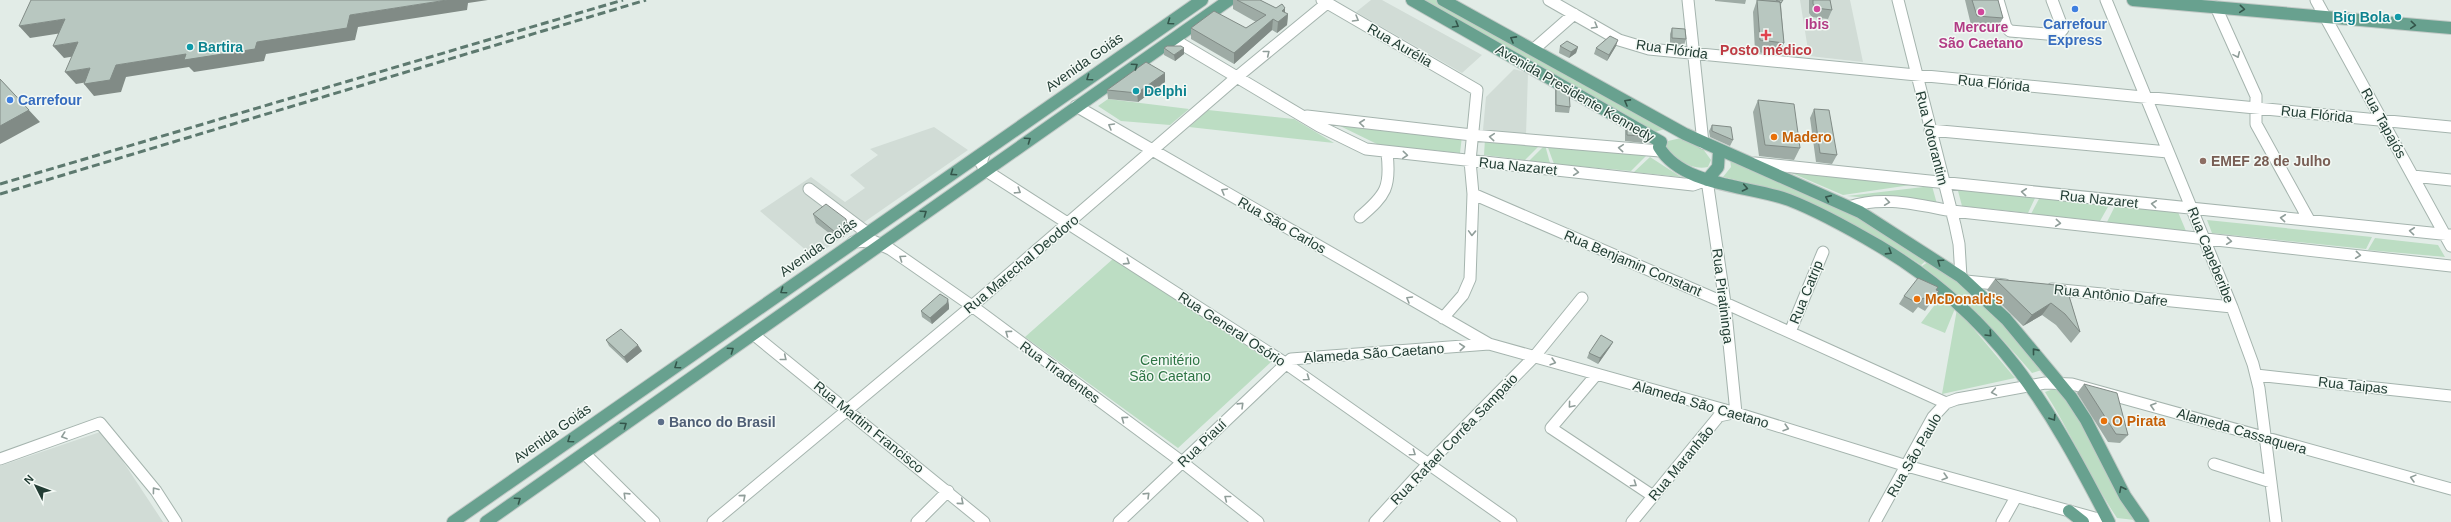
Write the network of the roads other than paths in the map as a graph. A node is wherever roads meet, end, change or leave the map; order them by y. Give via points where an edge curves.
1 (1202, 0) edge
2 (1228, 0) edge
3 (1412, 0) edge
4 (1443, 0) edge
5 (1549, 0) edge
6 (1688, 0) edge
7 (1898, 0) edge
8 (1998, 0) edge
9 (2052, 0) edge
10 (2106, 0) edge
11 (2133, 0) edge
12 (2316, 0) edge
13 (1325, 2) edge
14 (2216, 7) junction
15 (1574, 14) junction
16 (2326, 17) junction
17 (2451, 28) edge
18 (1173, 39) junction
19 (1533, 50) junction
20 (1694, 53) junction
21 (1916, 75) junction
22 (1237, 77) junction
23 (2146, 98) junction
24 (1076, 106) junction
25 (2255, 108) junction
26 (1296, 113) junction
27 (1332, 120) junction
28 (2382, 120) junction
29 (2451, 127) edge
30 (1930, 130) junction
31 (1332, 133) junction
32 (1685, 134) junction
33 (1472, 135) junction
34 (1703, 143) junction
35 (1660, 146) junction
36 (1153, 150) junction
37 (985, 151) junction
38 (1719, 151) junction
39 (2168, 152) junction
40 (1387, 153) junction
41 (1470, 161) junction
42 (1746, 162) junction
43 (985, 170) junction
44 (2413, 176) junction
45 (1707, 180) junction
46 (2451, 180) edge
47 (1944, 184) junction
48 (808, 189) dead end
49 (1473, 194) junction
50 (1849, 207) junction
51 (2192, 208) junction
52 (1952, 211) junction
53 (1360, 217) dead end
54 (2309, 220) junction
55 (1068, 224) junction
56 (866, 232) junction
57 (2448, 235) edge
58 (2203, 238) junction
59 (853, 242) junction
60 (881, 244) junction
61 (2451, 246) edge
62 (1822, 252) dead end
63 (2451, 266) edge
64 (1964, 279) junction
65 (2013, 286) edge
66 (2037, 288) edge
67 (1582, 298) dead end
68 (1726, 303) junction
69 (972, 306) junction
70 (2232, 307) junction
71 (1443, 318) junction
72 (1790, 332) junction
73 (754, 334) junction
74 (1489, 344) junction
75 (1534, 357) junction
76 (1285, 363) junction
77 (1596, 375) junction
78 (2256, 375) junction
79 (2059, 382) junction
80 (2032, 385) junction
81 (2451, 396) edge
82 (1946, 403) junction
83 (848, 409) junction
84 (1736, 412) junction
85 (2265, 438) junction
86 (584, 453) junction
87 (0, 459) edge
88 (1182, 462) junction
89 (1428, 464) junction
90 (2214, 464) dead end
91 (1907, 466) junction
92 (2271, 482) junction
93 (2451, 488) edge
94 (948, 492) junction
95 (1652, 496) junction
96 (2016, 497) junction
97 (2069, 510) junction
98 (176, 522) edge
99 (453, 522) edge
100 (486, 522) edge
101 (654, 522) edge
102 (713, 522) edge
103 (917, 522) edge
104 (984, 522) edge
105 (1119, 522) edge
106 (1258, 522) edge
107 (1375, 522) edge
108 (1511, 522) edge
109 (1632, 522) edge
110 (1877, 522) edge
111 (2002, 522) edge
112 (2083, 522) edge
113 (2109, 522) edge
114 (2143, 522) edge
115 (2276, 522) edge

1 -> 37 main road, Avenida Goiás
2 - 18 main road
3 -> 35 main road, Avenida Presidente Kennedy
19 -> 4 main road, Avenida Presidente Kennedy
5 - 15 street, Rua Flórida
6 - 20 street
7 - 21 street, Rua Votorantim
8 - 9 street via 2006,27 2010,31 2058,35 2063,29
10 - 23 street, Rua Capeberibe
11 - 14 main road
12 - 16 street, Rua Tapajós
22 -> 13 street, Rua Marechal Deodoro
13 -> 33 street, Rua Aurélia via 1477,90 1478,101
14 -> 16 main road
14 -> 25 street via 2256,96
15 - 19 street
15 -> 20 street, Rua Flórida via 1634,46
16 -> 17 main road
16 - 28 street, Rua Tapajós
18 - 22 street, Rua Nazaret
24 -> 18 main road
32 -> 19 main road, Avenida Presidente Kennedy
20 - 21 street, Rua Flórida
20 - 34 street
21 - 23 street, Rua Flórida
21 - 30 street, Rua Votorantim
22 - 26 street, Rua Nazaret
22 - 36 street, Rua Marechal Deodoro
23 - 25 street, Rua Flórida
23 - 39 street, Rua Capeberibe
36 -> 24 street, Rua São Carlos
43 -> 24 main road
25 - 28 street, Rua Flórida
25 - 54 street via 2256,124
26 - 27 street, Rua Nazaret
26 - 31 street, Rua Nazaret
27 - 31 street via 1329,126
33 -> 27 street, Rua Nazaret
28 - 29 street, Rua Flórida
28 - 44 street, Rua Tapajós
30 - 39 street
30 - 47 street, Rua Votorantim
31 - 40 street, Rua Nazaret via 1366,149
32 - 34 main road, Avenida Presidente Kennedy
32 - 35 main road via 1670,136
35 -> 33 street, Rua Nazaret
33 - 41 street
34 - 38 main road, Avenida Presidente Kennedy
35 - 45 main road, Avenida Presidente Kennedy via 1669,160
36 - 55 street, Rua Marechal Deodoro
71 -> 36 street, Rua São Carlos
37 - 43 street via 981,164
37 -> 56 main road, Avenida Goiás
38 - 42 main road, Avenida Presidente Kennedy
38 - 45 main road via 1718,167
39 - 51 street, Rua Capeberibe
40 -> 41 street, Rua Nazaret
40 - 53 street via 1388,189 1381,199
41 -> 45 street, Rua Nazaret via 1693,185
41 - 49 street
42 - 47 street, Rua Nazaret
50 -> 42 main road, Avenida Presidente Kennedy
43 -> 55 street, Rua General Osório
60 -> 43 main road
44 - 46 street
44 - 57 street, Rua Tapajós
45 - 68 street, Rua Piratininga
45 -> 80 main road, Avenida Presidente Kennedy via 1769,194 1813,210 1906,262 1964,308
51 -> 47 street, Rua Nazaret
47 - 52 street, Rua Votorantim
48 - 56 street
49 - 68 street, Rua Benjamin Constant
49 -> 71 street via 1470,280 1463,295
50 -> 52 street, Rua Nazaret via 1864,201 1876,201
64 -> 50 main road, Avenida Presidente Kennedy via 1887,228
54 -> 51 street, Rua Nazaret
51 - 58 street, Rua Capeberibe
52 -> 58 street, Rua Nazaret
52 - 64 street, Rua Votorantim
57 -> 54 street, Rua Nazaret
55 - 69 street, Rua Marechal Deodoro
55 -> 76 street, Rua General Osório
56 - 59 main road, Avenida Goiás
57 - 61 street, Rua Tapajós
58 -> 63 street, Rua Nazaret
58 - 70 street, Rua Capeberibe
59 - 60 street, Rua Tiradentes via 864,240
59 -> 99 main road, Avenida Goiás
69 -> 60 street, Rua Tiradentes
60 - 73 main road
62 - 72 street, Rua Catrip
64 - 65 street
79 -> 64 main road, Avenida Presidente Kennedy via 2006,319
66 - 70 street, Rua Antônio Dafre
67 - 75 street, Rua Rafael Corrêa Sampaio
68 - 72 street, Rua Benjamin Constant
68 - 84 street, Rua Piratininga
69 - 83 street, Rua Marechal Deodoro
88 -> 69 street, Rua Tiradentes
70 - 78 street, Rua Capeberibe
71 - 74 street, Rua São Carlos
72 - 82 street, Rua Benjamin Constant
73 -> 83 street, Rua Martim Francisco
86 -> 73 main road
74 - 75 street, Alameda São Caetano
76 -> 74 street, Alameda São Caetano via 1301,357
75 -> 77 street, Alameda São Caetano
75 - 89 street, Rua Rafael Corrêa Sampaio
88 -> 76 street, Rua Piauí
76 -> 89 street, Rua General Osório
77 - 84 street, Alameda São Caetano
77 -> 95 street via 1551,428
78 - 81 street, Rua Taipas
78 - 85 street, Rua Capeberibe
79 - 80 street, Alameda Cassaquera
85 -> 79 street, Alameda Cassaquera
114 -> 79 main road, Avenida Presidente Kennedy via 2125,496 2086,420
80 -> 82 street, Rua São Paulo
80 -> 113 main road, Avenida Presidente Kennedy via 2060,428
82 - 91 street, Rua São Paulo via 1933,417
83 - 94 street, Rua Martim Francisco
102 -> 83 street, Rua Marechal Deodoro
84 -> 91 street, Alameda São Caetano
84 - 95 street, Rua Maranhão via 1719,416
85 - 92 street, Rua Capeberibe
93 -> 85 street, Alameda Cassaquera
100 -> 86 main road
101 -> 86 street
98 -> 87 street via 156,491 100,423
105 -> 88 street, Rua Piauí
106 -> 88 street, Rua Tiradentes
89 - 107 street, Rua Rafael Corrêa Sampaio
89 - 108 street, Rua General Osório
90 - 92 street
91 -> 96 street, Alameda São Caetano
91 - 110 street, Rua São Paulo
92 - 115 street, Rua Capeberibe
94 - 103 street
94 -> 104 street, Rua Martim Francisco
95 - 109 street, Rua Maranhão
96 - 97 street, Alameda São Caetano
96 - 111 street
97 - 112 main road
97 - 113 street, Alameda São Caetano

